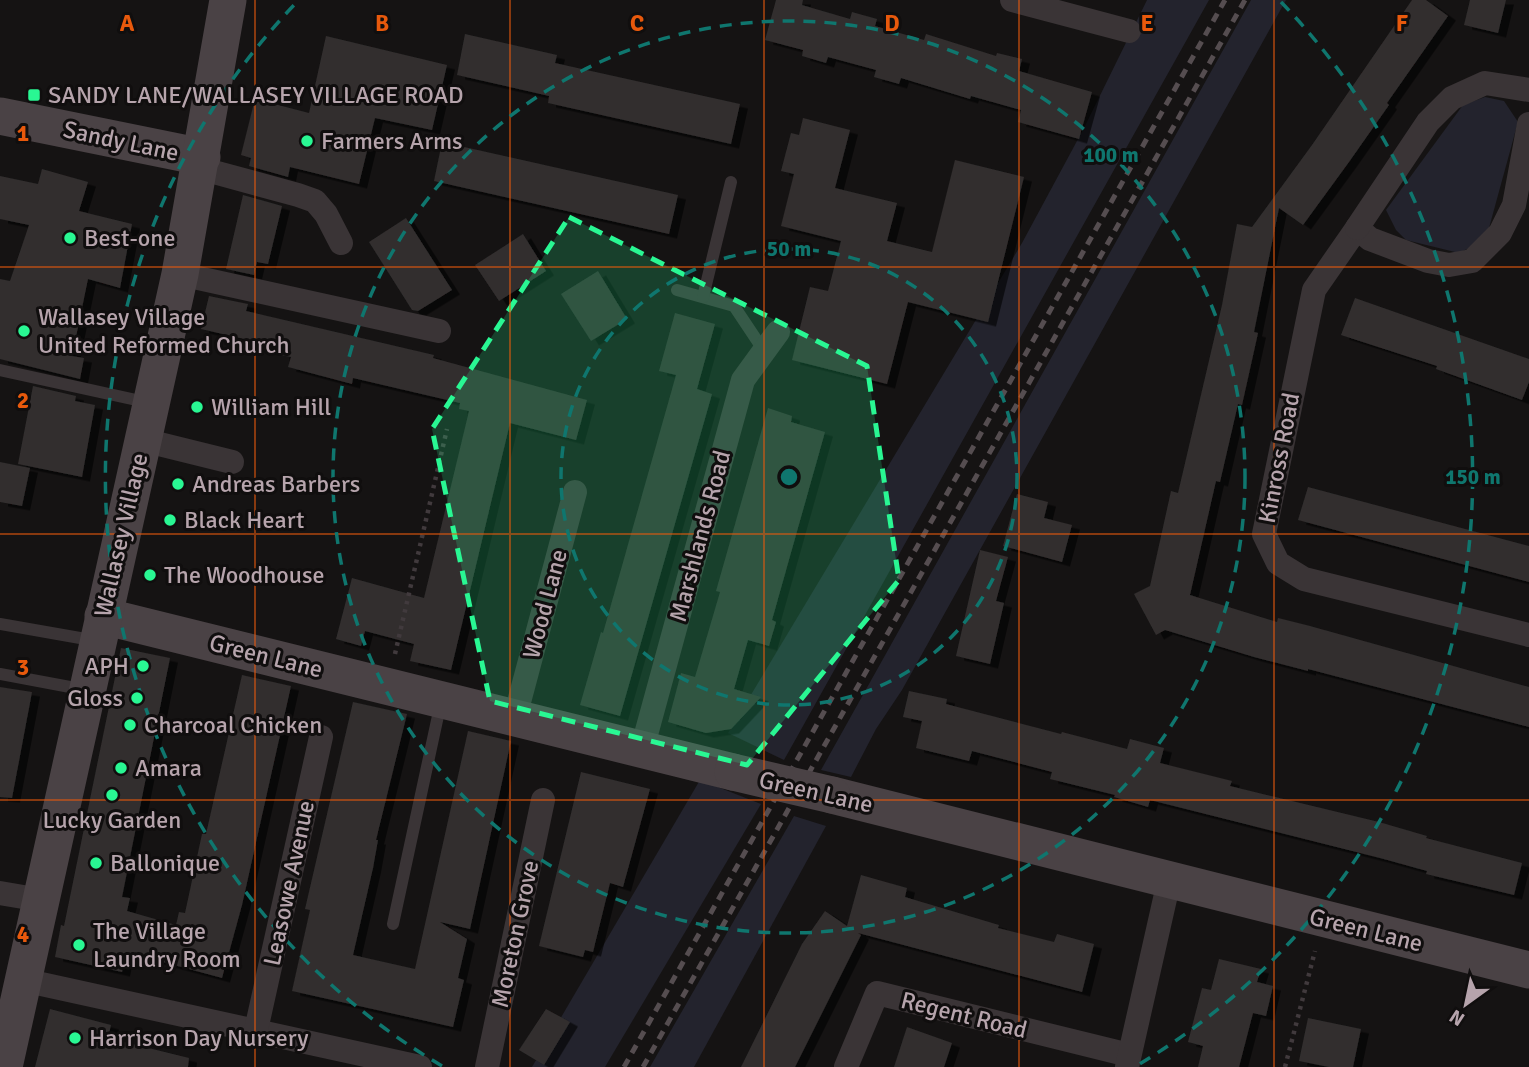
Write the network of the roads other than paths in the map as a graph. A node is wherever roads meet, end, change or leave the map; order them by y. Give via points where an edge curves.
1 (228, 0) edge
2 (1012, 0) edge
3 (1129, 31) dead end
4 (1529, 90) edge
5 (0, 116) edge
6 (1529, 124) edge
7 (201, 163) junction
8 (732, 182) dead end
9 (1357, 228) junction
10 (341, 243) dead end
11 (180, 274) junction
12 (677, 290) dead end
13 (703, 297) junction
14 (439, 331) dead end
15 (771, 342) joint
16 (0, 370) edge
17 (151, 403) junction
18 (143, 440) junction
19 (232, 462) dead end
20 (575, 492) dead end
21 (0, 624) edge
22 (100, 629) junction
23 (1529, 635) edge
24 (0, 674) edge
25 (87, 690) junction
26 (442, 699) junction
27 (515, 717) junction
28 (321, 737) dead end
29 (642, 749) junction
30 (543, 800) dead end
31 (1169, 881) junction
32 (0, 893) edge
33 (41, 900) junction
34 (393, 924) dead end
35 (1529, 970) edge
36 (23, 980) junction
37 (256, 1030) junction
38 (1128, 1061) edge
39 (4, 1067) edge
40 (420, 1067) edge
41 (487, 1067) edge
42 (846, 1067) edge

1 - 7 street, Wallasey Village
2 - 3 street
4 - 9 street, Kinross Road via 1485,83 1452,98 1428,122
5 - 7 street, Sandy Lane
6 - 9 street via 1514,205 1500,233 1472,261 1450,265 1428,261 1370,239
7 - 10 street via 315,201
7 - 11 street, Wallasey Village
8 - 13 lane
9 - 23 street, Kinross Road via 1314,290 1264,534 1278,564 1304,579
11 - 14 street
11 - 17 street, Wallasey Village
12 - 13 lane
13 - 15 lane via 734,306
15 - 29 street, Marshlands Road via 743,380
16 - 17 lane
17 - 18 street, Wallasey Village
18 - 19 street
18 - 22 street, Wallasey Village
20 - 27 street, Wood Lane
21 - 22 lane
22 - 25 street, Wallasey Village
22 - 26 street, Green Lane
24 - 25 lane
25 - 33 street, Wallasey Village
26 - 27 street, Green Lane
26 - 34 lane
27 - 29 street, Green Lane
28 - 37 street, Leasowe Avenue
29 - 31 street, Green Lane, bridge
30 - 41 street, Moreton Grove
31 - 35 street, Green Lane
31 - 38 street
32 - 33 street
33 - 36 street, Wallasey Village
36 - 37 street
36 - 39 street, Wallasey Village
37 - 40 street
38 - 42 street, Regent Road via 877,993

